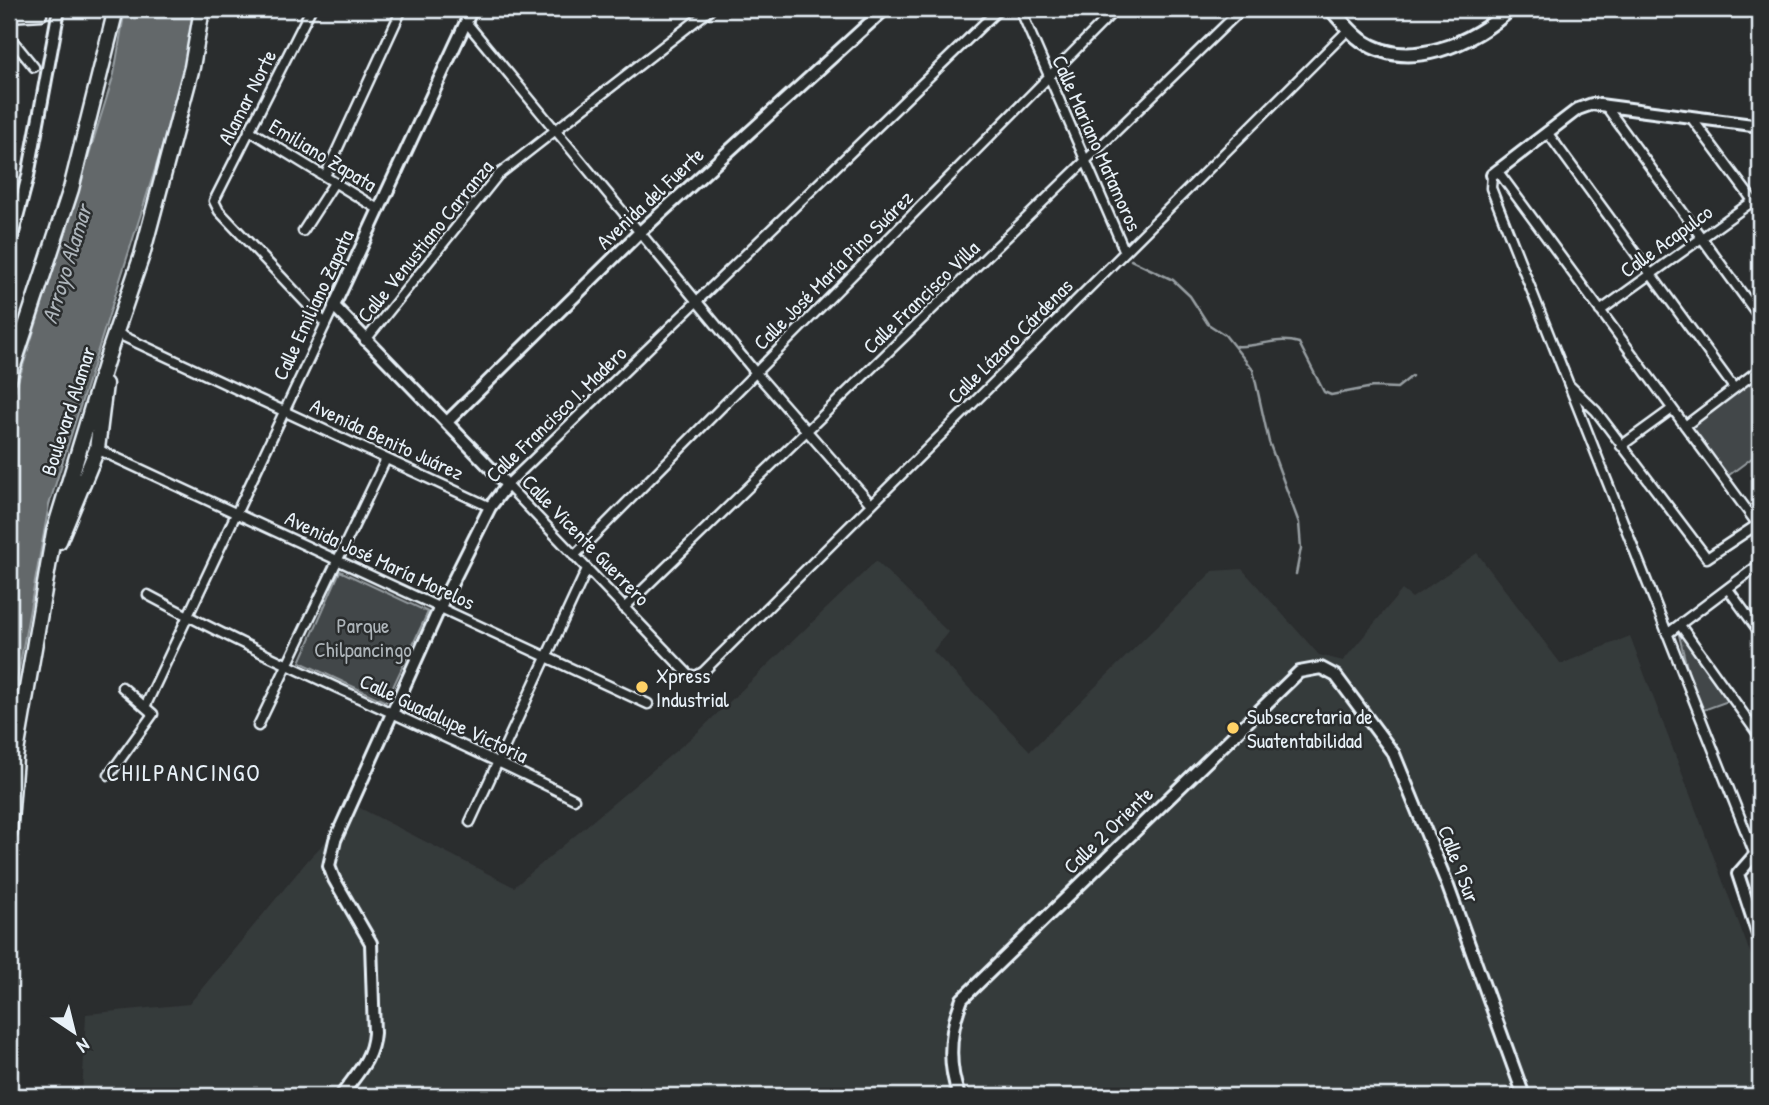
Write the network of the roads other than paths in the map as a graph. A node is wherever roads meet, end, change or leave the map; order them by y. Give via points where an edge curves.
1 (59, 9) edge
2 (116, 9) edge
3 (202, 9) edge
4 (311, 9) edge
5 (402, 9) edge
6 (472, 9) edge
7 (711, 9) edge
8 (885, 9) edge
9 (999, 9) edge
10 (1020, 9) edge
11 (1116, 9) edge
12 (1242, 9) edge
13 (1510, 9) edge
14 (1336, 10) edge
15 (42, 15) dead end
16 (9, 18) edge
17 (466, 22) junction
18 (1349, 29) junction
19 (9, 36) edge
20 (34, 68) dead end
21 (1049, 78) junction
22 (1604, 104) junction
23 (1690, 116) junction
24 (1760, 126) edge
25 (249, 130) junction
26 (556, 131) junction
27 (1547, 132) junction
28 (1085, 162) junction
29 (1494, 173) junction
30 (325, 176) junction
31 (334, 183) junction
32 (1753, 201) junction
33 (378, 209) junction
34 (1760, 210) edge
35 (303, 231) dead end
36 (640, 232) junction
37 (1702, 236) junction
38 (9, 248) edge
39 (1125, 252) junction
40 (1651, 274) junction
41 (699, 302) junction
42 (334, 306) junction
43 (1601, 311) junction
44 (1760, 318) edge
45 (326, 323) junction
46 (15, 327) edge
47 (116, 333) junction
48 (365, 341) junction
49 (107, 355) junction
50 (9, 357) edge
51 (1760, 369) edge
52 (756, 373) junction
53 (9, 378) edge
54 (1569, 385) junction
55 (1734, 388) junction
56 (1672, 409) junction
57 (286, 411) junction
58 (447, 422) junction
59 (1685, 426) junction
60 (808, 431) junction
61 (1621, 446) junction
62 (97, 449) junction
63 (386, 459) junction
64 (507, 485) junction
65 (871, 503) junction
66 (490, 507) junction
67 (238, 514) junction
68 (575, 556) junction
69 (339, 560) junction
70 (1760, 564) edge
71 (47, 568) junction
72 (587, 569) junction
73 (1728, 589) junction
74 (148, 595) dead end
75 (440, 607) junction
76 (624, 608) junction
77 (190, 617) junction
78 (1680, 625) junction
79 (1760, 633) edge
80 (1667, 634) junction
81 (544, 657) junction
82 (288, 665) junction
83 (1321, 668) joint
84 (696, 676) joint
85 (122, 687) dead end
86 (648, 704) dead end
87 (145, 707) junction
88 (391, 715) junction
89 (258, 726) dead end
90 (1760, 737) edge
91 (499, 761) junction
92 (109, 775) dead end
93 (574, 799) dead end
94 (470, 822) dead end
95 (9, 834) edge
96 (1757, 852) edge
97 (1760, 942) edge
98 (341, 1096) edge
99 (958, 1096) edge
100 (1524, 1096) edge

1 - 38 street via 28,176
2 - 46 highway via 71,189
3 - 47 highway, Boulevard Alamar via 192,67
4 - 25 street, Alamar Norte
5 - 30 street
6 - 17 street, Calle Emiliano Zapata
7 - 26 street, Calle Venustiano Carranza
8 - 36 street, Avenida del Fuerte
9 - 41 street, Calle Francisco I. Madero
10 - 21 street, Calle Mariano Matamoros
11 - 21 street, Calle José María Pino Suárez
12 - 28 street, Calle Francisco Villa
13 - 18 main road via 1470,38 1414,54 1378,48
14 - 18 main road
15 - 16 street
17 - 26 street
17 - 33 street, Calle Emiliano Zapata
18 - 39 street, Calle Lázaro Cárdenas
19 - 20 street
21 - 28 street, Calle Mariano Matamoros
21 - 52 street, Calle José María Pino Suárez
22 - 23 street
22 - 27 street via 1584,105
22 - 37 street
23 - 24 street
23 - 32 street
25 - 30 street, Emiliano Zapata
25 - 45 street, Alamar Norte via 214,201
26 - 36 street
26 - 48 street, Calle Venustiano Carranza via 498,176
27 - 29 street
27 - 40 street
28 - 39 street, Calle Mariano Matamoros
28 - 60 street, Calle Francisco Villa
29 - 43 street
29 - 54 street via 1491,188
30 - 31 street, Emiliano Zapata
31 - 33 street, Emiliano Zapata
31 - 35 street
32 - 34 street
32 - 37 street, Calle Acapulco
33 - 42 street, Calle Emiliano Zapata
36 - 41 street
36 - 58 street, Avenida del Fuerte
37 - 40 street, Calle Acapulco
37 - 44 street
39 - 65 street, Calle Lázaro Cárdenas
40 - 43 street, Calle Acapulco
40 - 55 street
41 - 52 street
41 - 64 street, Calle Francisco I. Madero
42 - 45 street, Calle Emiliano Zapata
42 - 48 street, Calle Vicente Guerrero
43 - 56 street
45 - 57 street, Calle Emiliano Zapata
46 - 50 street
46 - 53 highway
47 - 49 highway, Boulevard Alamar
47 - 57 street, Avenida Benito Juárez
48 - 58 street, Calle Vicente Guerrero
49 - 62 highway
49 - 71 highway, Boulevard Alamar via 65,490
51 - 55 street
52 - 60 street
52 - 68 street, Calle José María Pino Suárez
54 - 61 street via 1590,403
54 - 80 street
55 - 59 street
56 - 59 street
56 - 61 street
57 - 63 street, Avenida Benito Juárez
57 - 67 street, Calle Emiliano Zapata
58 - 64 street, Calle Vicente Guerrero
59 - 61 street via 1755,523 1708,559
60 - 65 street
60 - 76 street, Calle Francisco Villa
62 - 67 street, Avenida José María Morelos
62 - 71 highway
63 - 66 street, Avenida Benito Juárez
63 - 69 street
64 - 66 street, Calle Francisco I. Madero
64 - 68 street, Calle Vicente Guerrero
65 - 84 street, Calle Lázaro Cárdenas
66 - 75 street, Calle Francisco I. Madero
67 - 69 street, Avenida José María Morelos
67 - 77 street, Calle Emiliano Zapata
68 - 72 street, Calle Vicente Guerrero
69 - 75 street, Avenida José María Morelos
69 - 82 street
70 - 73 street
71 - 95 highway, Boulevard Alamar via 15,758
72 - 76 street, Calle Vicente Guerrero
72 - 81 street
73 - 78 street
73 - 79 street
74 - 77 street, Calle Guadalupe Victoria
75 - 81 street, Avenida José María Morelos
75 - 88 street, Calle Francisco I. Madero
76 - 84 street, Calle Vicente Guerrero via 688,674
77 - 82 street, Calle Guadalupe Victoria
77 - 87 street, Calle Emiliano Zapata
78 - 80 street
78 - 90 street
80 - 96 street
81 - 86 street, Avenida José María Morelos
81 - 91 street
82 - 88 street, Calle Guadalupe Victoria
82 - 89 street
83 - 99 street, Calle 2 Oriente via 1299,672 962,999 950,1043 951,1076
83 - 100 street, Calle 9 Sur via 1336,676 1394,754
85 - 87 street
87 - 92 street, Calle Emiliano Zapata via 153,714
88 - 91 street, Calle Guadalupe Victoria
88 - 98 street, Calle Francisco I. Madero via 335,839 329,866 372,943 373,1046 361,1072
91 - 93 street, Calle Guadalupe Victoria
91 - 94 street
96 - 97 street via 1738,878

